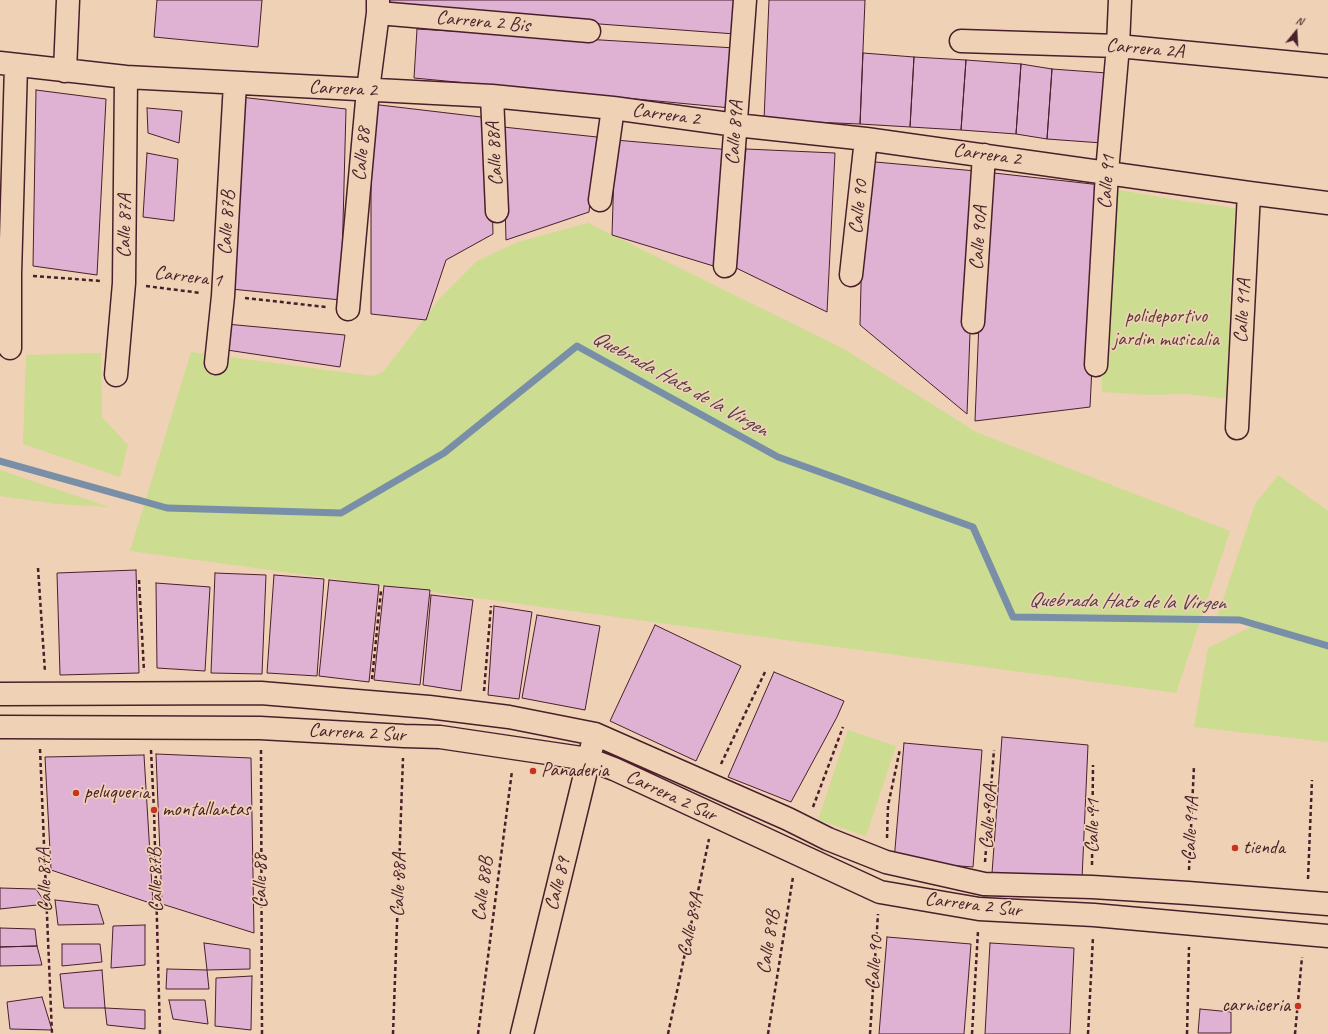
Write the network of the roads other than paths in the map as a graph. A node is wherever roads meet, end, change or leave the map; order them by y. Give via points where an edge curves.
1 (68, 0) edge
2 (745, 0) edge
3 (1120, 0) edge
4 (378, 6) edge
5 (589, 31) dead end
6 (961, 41) dead end
7 (1118, 46) junction
8 (8, 65) edge
9 (1328, 66) edge
10 (65, 70) junction
11 (126, 77) junction
12 (235, 83) junction
13 (368, 90) junction
14 (492, 96) junction
15 (613, 108) junction
16 (736, 125) junction
17 (866, 139) junction
18 (984, 155) junction
19 (1107, 172) junction
20 (1249, 193) junction
21 (600, 200) dead end
22 (1328, 203) edge
23 (497, 211) dead end
24 (725, 266) dead end
25 (851, 275) dead end
26 (348, 309) road end
27 (974, 322) dead end
28 (10, 348) dead end
29 (216, 363) dead end
30 (1096, 365) dead end
31 (116, 375) dead end
32 (1237, 428) dead end
33 (0, 694) edge
34 (310, 697) junction
35 (0, 727) edge
36 (309, 730) junction
37 (595, 734) junction
38 (588, 759) junction
39 (1051, 886) junction
40 (1318, 903) edge
41 (1050, 913) junction
42 (1328, 936) edge
43 (522, 1034) edge

1 - 10 street
2 - 16 street, Calle 89A
3 - 7 street, Calle 91
4 - 5 street, Carrera 2 Bis
4 - 13 street, Calle 88
6 - 7 street, Carrera 2A
7 - 9 street, Carrera 2A
7 - 19 street, Calle 91
8 - 10 street, Carrera 2
8 - 28 street
10 - 11 street, Carrera 2
11 - 12 street, Carrera 2
11 - 31 street, Calle 87A via 124,283
12 - 13 street, Carrera 2
12 - 29 street, Calle 87B via 223,296
13 - 14 street, Carrera 2
13 - 26 street, Calle 88
14 - 15 street, Carrera 2
14 - 23 street, Calle 88A
15 - 16 street, Carrera 2
15 - 21 street
16 - 17 street, Carrera 2
16 - 24 street, Calle 89A
17 - 18 street, Carrera 2
17 - 25 street, Calle 90
18 - 19 street, Carrera 2
18 - 27 street, Calle 90A
19 - 20 street, Carrera 2
19 - 30 street, Calle 91
20 - 22 street, Carrera 2
20 - 32 street, Calle 91A
33 - 34 street, Carrera 2 Sur via 261,693
34 - 36 street
34 - 37 street, Carrera 2 Sur via 429,706 509,716
35 - 36 street, Carrera 2 Sur
36 - 38 street, Carrera 2 Sur via 440,738
37 - 38 street, Calle 89
37 - 39 street, Carrera 2 Sur via 828,839 886,862 984,884
38 - 41 street, Carrera 2 Sur via 880,892 979,909
38 - 43 street, Calle 89
39 - 40 street, Carrera 2 Sur
39 - 41 street
41 - 42 street, Carrera 2 Sur

